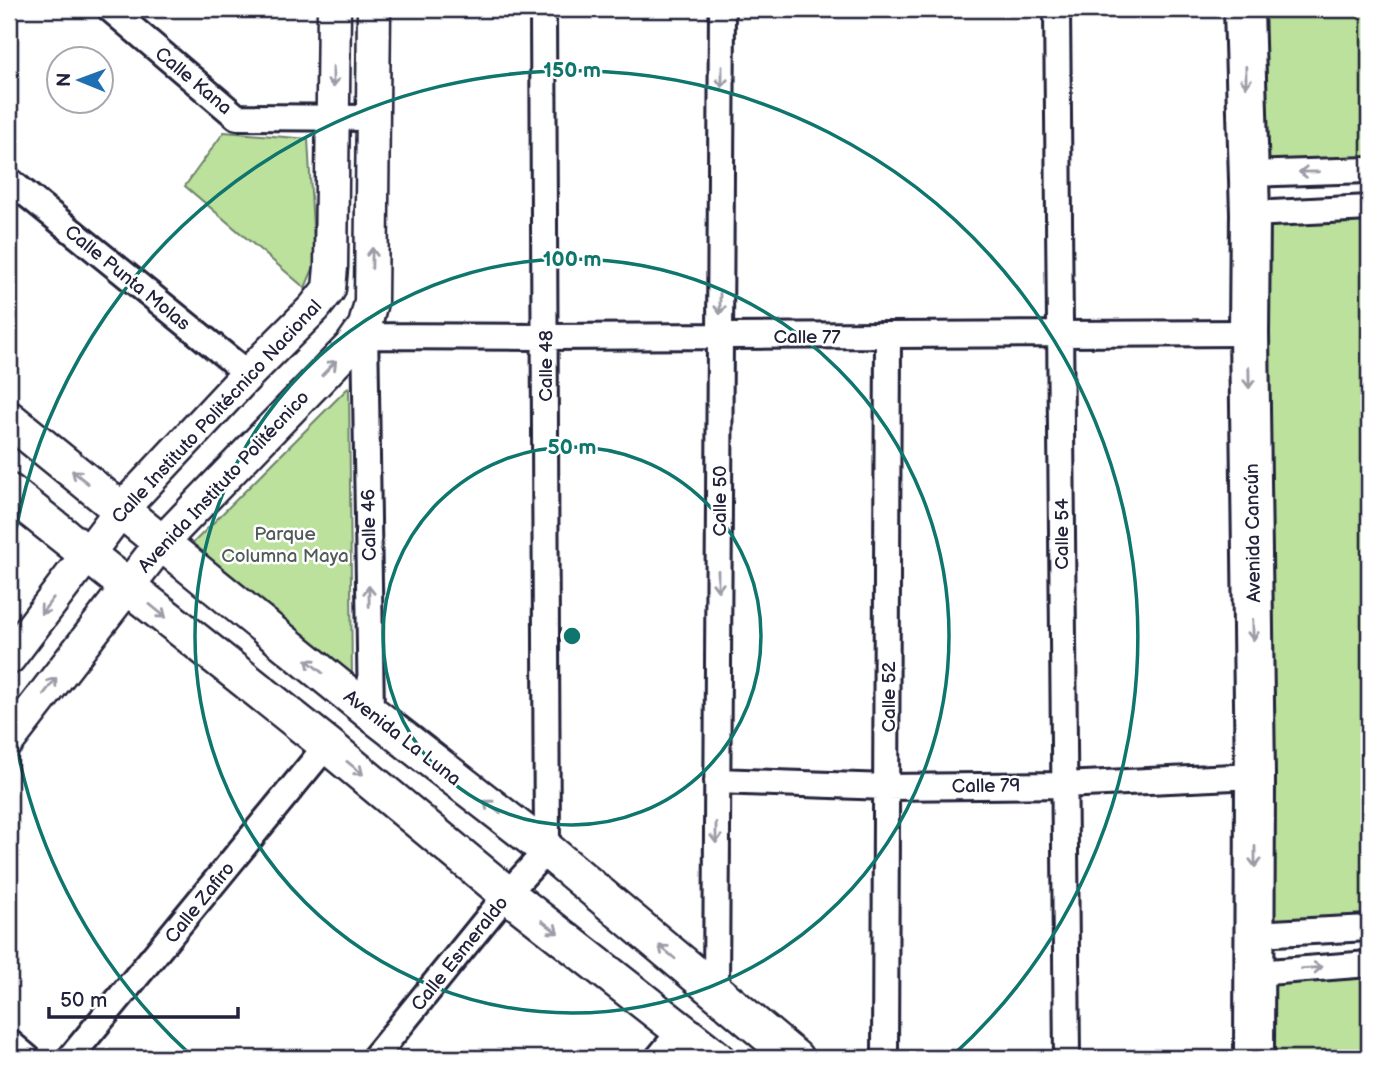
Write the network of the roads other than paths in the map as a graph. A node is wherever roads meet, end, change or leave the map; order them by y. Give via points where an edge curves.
1 (110, 9) edge
2 (334, 9) edge
3 (374, 9) edge
4 (543, 9) edge
5 (722, 9) edge
6 (1057, 9) edge
7 (1244, 9) edge
8 (333, 117) junction
9 (374, 118) junction
10 (1369, 170) edge
11 (1249, 174) junction
12 (9, 180) edge
13 (1369, 208) edge
14 (1250, 214) junction
15 (365, 331) junction
16 (1249, 332) junction
17 (1059, 334) junction
18 (888, 335) junction
19 (720, 336) junction
20 (545, 337) junction
21 (248, 374) junction
22 (9, 419) edge
23 (9, 492) edge
24 (121, 510) junction
25 (162, 542) junction
26 (86, 555) junction
27 (128, 586) junction
28 (9, 658) edge
29 (371, 713) junction
30 (9, 740) edge
31 (327, 746) junction
32 (1255, 776) junction
33 (717, 781) junction
34 (1063, 785) junction
35 (887, 787) junction
36 (547, 850) junction
37 (507, 894) junction
38 (1369, 928) edge
39 (1255, 934) junction
40 (1369, 964) edge
41 (1255, 973) junction
42 (716, 993) junction
43 (681, 1030) junction
44 (9, 1042) edge
45 (28, 1058) edge
46 (71, 1058) edge
47 (374, 1058) edge
48 (658, 1058) edge
49 (716, 1058) edge
50 (795, 1058) edge
51 (886, 1058) edge
52 (1067, 1058) edge
53 (1254, 1058) edge

1 - 8 street, Calle Kana via 237,117
2 -> 8 street, Calle Instituto Politécnico Nacional
3 - 9 street
4 - 20 street, Calle 48
5 -> 19 street, Calle 50
6 - 17 street, Calle 54
7 -> 11 main road, Avenida Cancún
8 - 9 street, Calle Kana
8 - 21 street, Calle Instituto Politécnico Nacional via 329,289
15 -> 9 street via 371,302
10 -> 11 street
11 - 14 main road, Avenida Cancún
12 - 21 street, Calle Punta Molas
13 - 14 street
14 - 16 main road, Avenida Cancún
15 - 20 street, Calle 77
25 -> 15 street, Avenida Instituto Politécnico
29 -> 15 street, Calle 46
16 - 17 street, Calle 77
16 -> 32 main road, Avenida Cancún
17 - 18 street, Calle 77
17 - 34 street, Calle 54
18 - 19 street, Calle 77
18 - 35 street, Calle 52
19 - 20 street, Calle 77
19 -> 33 street, Calle 50
20 - 36 street, Calle 48
21 - 24 street, Calle Instituto Politécnico Nacional
24 -> 22 main road, Avenida La Luna
23 - 26 main road
24 - 25 main road, Avenida La Luna
24 - 26 street, Calle Instituto Politécnico Nacional
25 - 27 street, Avenida Instituto Politécnico
29 -> 25 main road, Avenida La Luna
26 - 27 main road
26 -> 28 street
30 -> 27 street, Avenida Instituto Politécnico
27 -> 31 main road
36 -> 29 main road, Avenida La Luna
31 -> 37 main road
31 - 46 street, Calle Zafiro
32 - 34 street, Calle 79
32 -> 39 main road, Avenida Cancún
33 - 35 street, Calle 79
33 -> 42 street, Calle 50
34 - 35 street, Calle 79
34 - 52 street, Calle 54
35 - 51 street, Calle 52
36 - 37 street, Calle Esmeraldo
42 -> 36 main road, Avenida La Luna
37 -> 43 main road
37 - 47 street, Calle Esmeraldo
38 - 39 street
39 - 41 main road, Avenida Cancún
41 -> 40 street
41 - 53 main road, Avenida Cancún
42 - 50 main road, Avenida La Luna
43 - 48 street
43 - 49 main road
44 - 45 street

